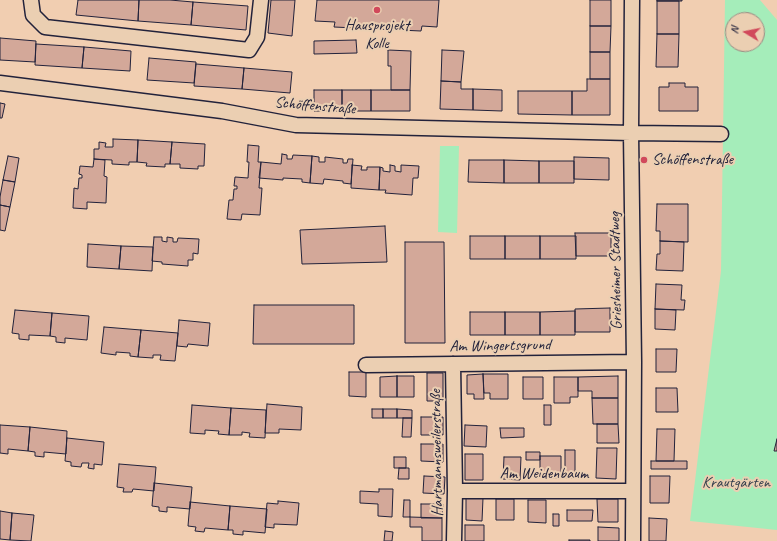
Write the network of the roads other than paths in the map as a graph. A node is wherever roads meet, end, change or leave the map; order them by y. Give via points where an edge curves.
1 (31, 0) edge
2 (261, 0) edge
3 (632, 0) edge
4 (0, 83) edge
5 (631, 133) junction
6 (721, 134) dead end
7 (634, 362) junction
8 (453, 364) junction
9 (366, 365) dead end
10 (455, 491) junction
11 (633, 491) junction
12 (454, 541) edge
13 (633, 541) edge

1 - 2 street via 33,15 45,27 249,50 257,37
3 - 5 street, Griesheimer Stadtweg
4 - 5 street, Schöffenstraße via 222,110 296,125
5 - 6 street, Schöffenstraße
5 - 7 street, Griesheimer Stadtweg
7 - 8 street, Am Wingertsgrund
7 - 11 street, Griesheimer Stadtweg
8 - 9 street, Am Wingertsgrund
8 - 10 street, Hartmannsweilerstraße
10 - 11 street, Am Weidenbaum
10 - 12 street, Hartmannsweilerstraße
11 - 13 street, Griesheimer Stadtweg

